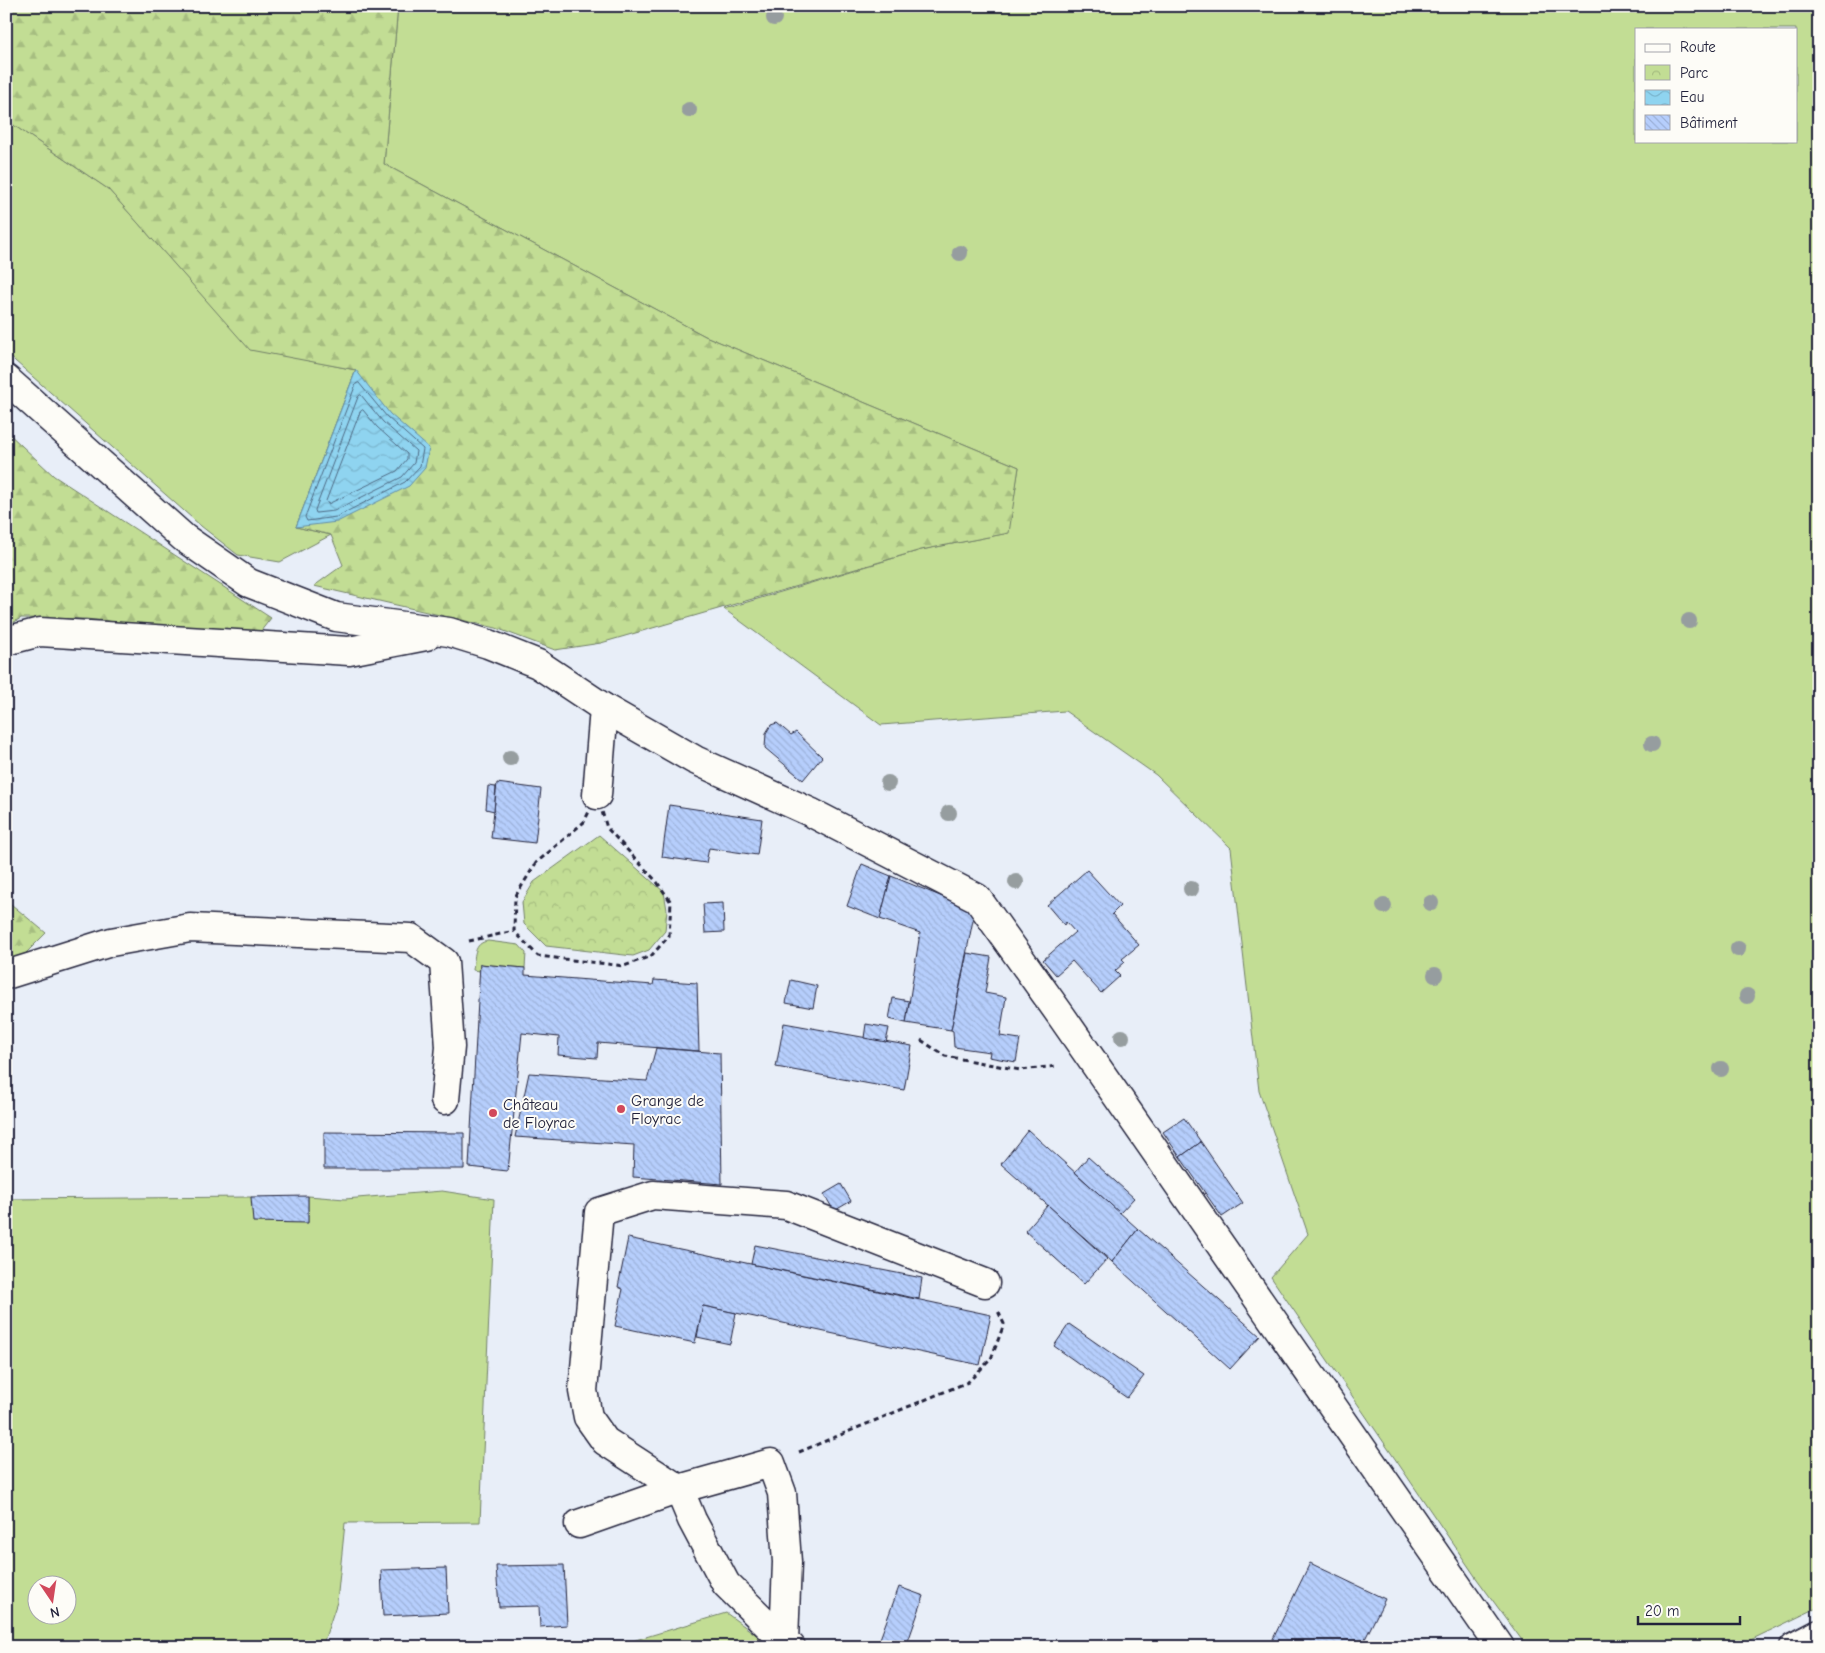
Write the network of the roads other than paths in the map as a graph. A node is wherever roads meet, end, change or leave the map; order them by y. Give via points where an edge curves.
1 (6, 379) edge
2 (450, 632) junction
3 (6, 641) edge
4 (604, 708) junction
5 (597, 796) road end
6 (6, 975) edge
7 (445, 1100) dead end
8 (985, 1283) road end
9 (679, 1489) junction
10 (579, 1524) dead end
11 (1819, 1634) edge
12 (787, 1644) edge
13 (1500, 1647) edge
14 (1794, 1647) edge

1 - 2 street via 184,538 249,583 336,617
2 - 3 street via 349,651 40,632
2 - 4 street via 538,664
4 - 5 street
4 - 13 street via 695,760 810,812 977,898
6 - 7 street via 112,942 190,928 411,938 444,962 450,1047
8 - 9 street via 786,1205 653,1195 599,1212 583,1391 588,1417 605,1441
9 - 10 street
9 - 12 street via 726,1584
9 - 12 street via 771,1463 782,1493 787,1562
11 - 14 street

